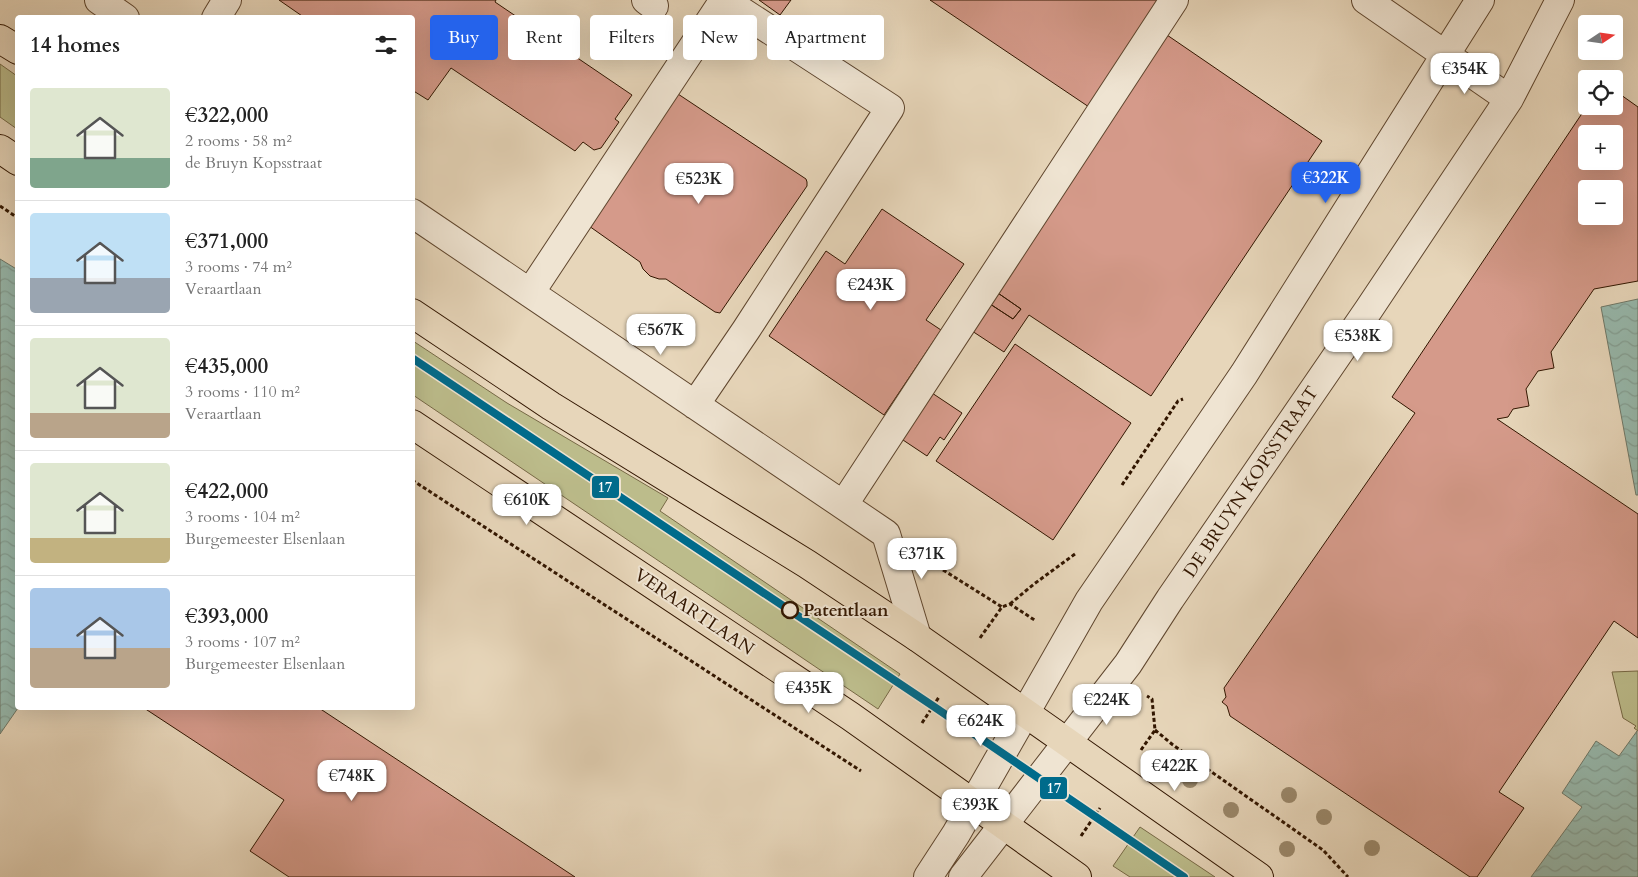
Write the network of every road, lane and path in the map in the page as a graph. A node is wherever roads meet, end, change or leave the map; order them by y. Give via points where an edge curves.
1 (99, 0) edge
2 (228, 0) edge
3 (1174, 0) edge
4 (1366, 0) edge
5 (1480, 0) edge
6 (1560, 0) edge
7 (121, 15) edge
8 (218, 15) edge
9 (0, 39) edge
10 (15, 48) edge
11 (1445, 56) junction
12 (1509, 100) junction
13 (0, 149) edge
14 (15, 158) edge
15 (0, 206) edge
16 (415, 215) edge
17 (15, 216) edge
18 (530, 293) junction
19 (415, 316) edge
20 (695, 405) junction
21 (415, 426) edge
22 (415, 482) edge
23 (844, 504) junction
24 (886, 534) junction
25 (1002, 607) dead end
26 (917, 637) junction
27 (1025, 713) junction
28 (1155, 730) dead end
29 (1067, 742) junction
30 (867, 775) dead end
31 (974, 802) junction
32 (1004, 824) junction
33 (928, 877) edge
34 (963, 877) edge
35 (1077, 877) edge
36 (1259, 877) edge
37 (1348, 877) edge

1 - 7 street
2 - 8 street
3 - 23 street
4 - 11 street
5 - 11 street
6 - 12 street, DE BRUYN KOPSSTRAAT
9 - 10 main road
11 - 12 street
11 - 27 street via 1244,374 1089,601
12 - 29 street, DE BRUYN KOPSSTRAAT via 1128,664
13 - 14 main road
15 - 17 path
16 - 18 street
18 - 20 street
18 - 20 street via 724,0 890,108
19 - 26 main road
20 - 23 street
21 - 31 main road, VERAARTLAAN
22 - 30 path
23 - 24 street
24 - 25 path
24 - 26 street
26 - 27 main road
27 - 29 main road
27 - 31 street
28 - 37 path via 1324,850
29 - 32 street, DE BRUYN KOPSSTRAAT
29 - 36 main road
31 - 32 main road, VERAARTLAAN
31 - 33 street
32 - 34 street
32 - 35 main road, VERAARTLAAN

